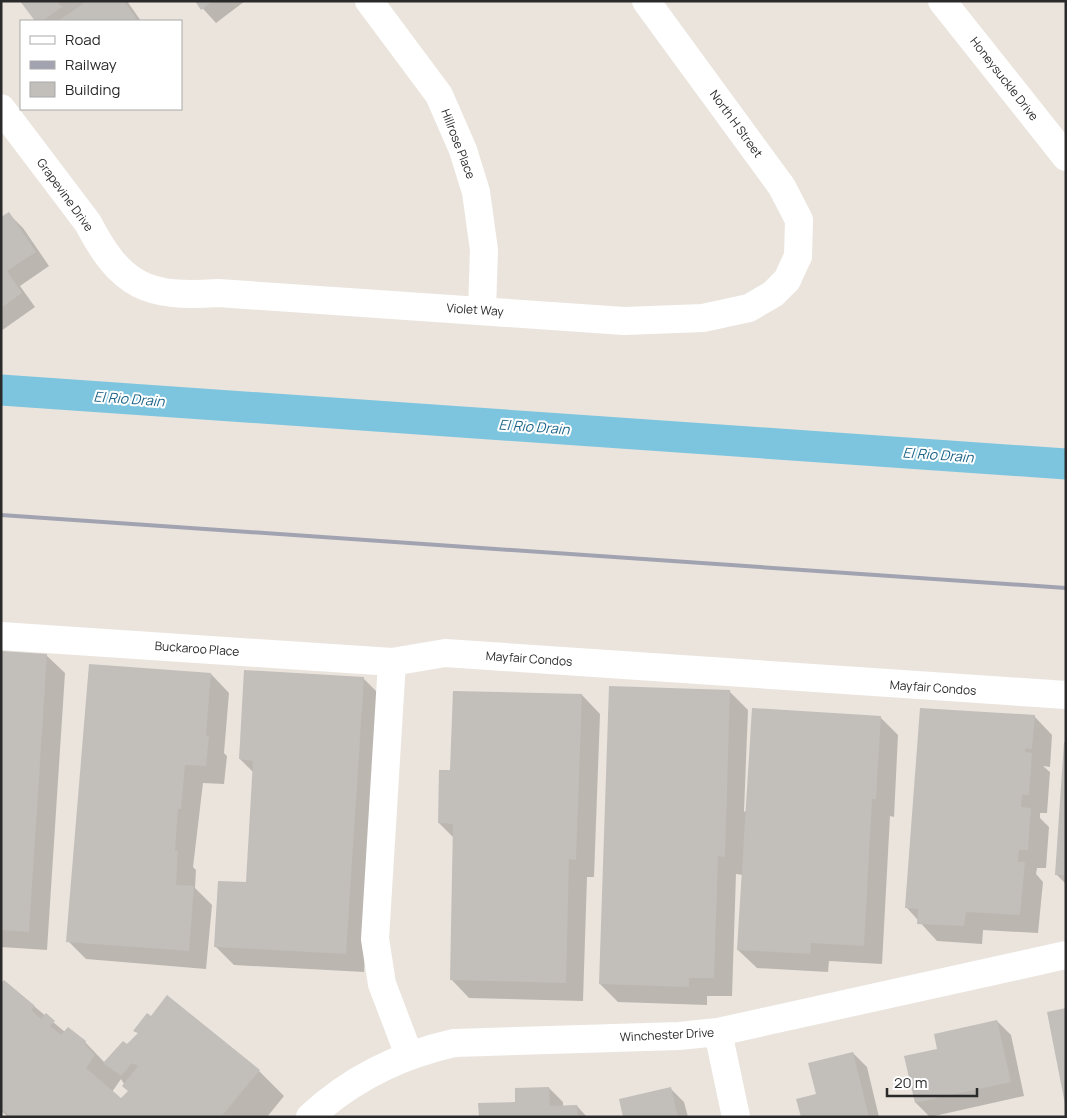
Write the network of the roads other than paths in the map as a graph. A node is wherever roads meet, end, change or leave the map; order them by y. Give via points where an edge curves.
1 (370, 1) edge
2 (646, 1) edge
3 (942, 1) edge
4 (1, 108) edge
5 (1066, 157) edge
6 (798, 256) joint
7 (130, 280) joint
8 (482, 310) junction
9 (1, 636) edge
10 (392, 662) junction
11 (1066, 695) edge
12 (1066, 955) edge
13 (718, 1032) junction
14 (409, 1056) junction
15 (310, 1117) edge
16 (736, 1117) edge

1 - 8 street, Hillrose Place via 438,95 462,150 476,192 484,250
2 - 6 street, North H Street via 782,187 799,220
3 - 5 street, Honeysuckle Drive
4 - 7 street, Grapevine Drive via 88,223 115,266
6 - 8 street, Violet Way via 787,280 773,294 749,308 703,318 624,321
7 - 8 street, Violet Way via 181,296 218,294
9 - 10 street, Buckaroo Place
10 - 11 street, Mayfair Condos via 445,653
10 - 14 street via 375,939 382,984
12 - 13 street, Winchester Drive
13 - 14 street, Winchester Drive via 454,1043
13 - 16 street
14 - 15 street, Winchester Drive via 348,1086

